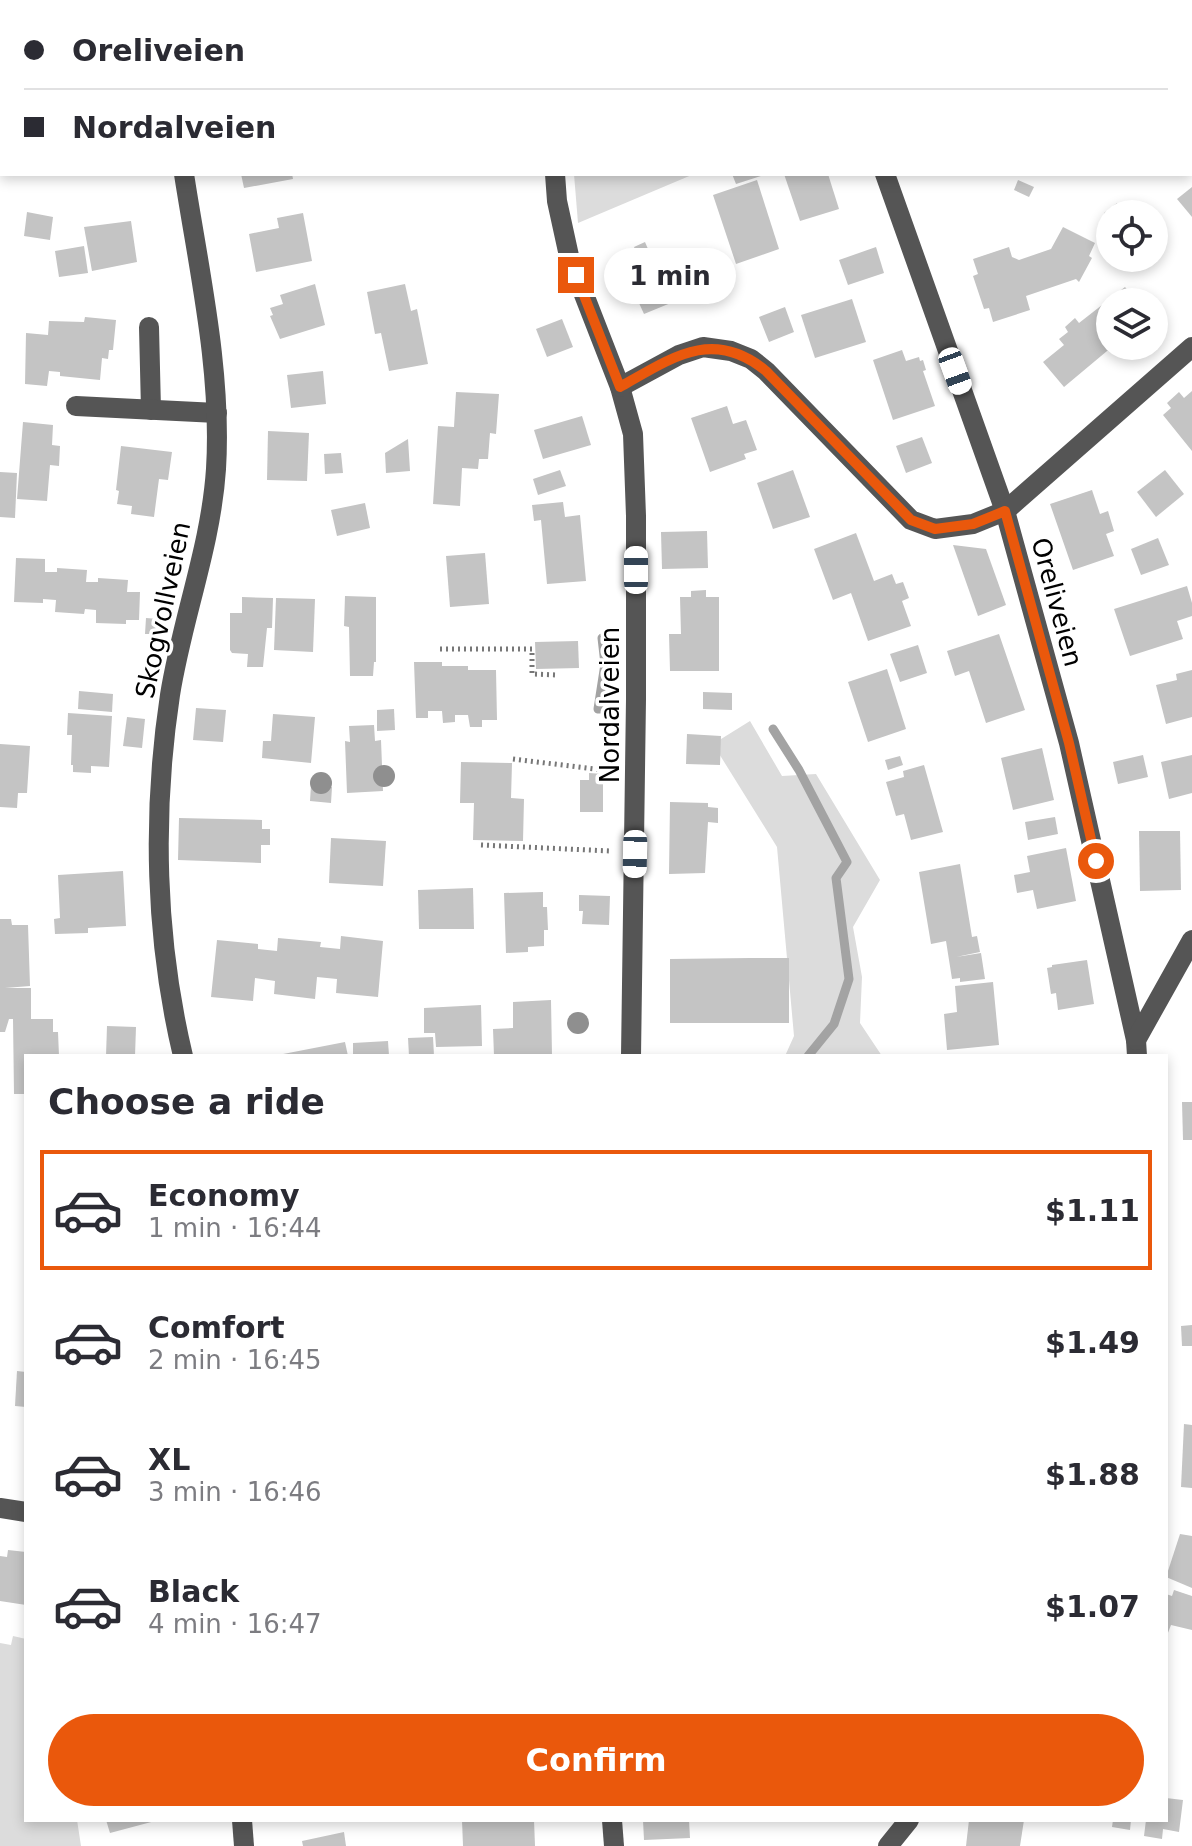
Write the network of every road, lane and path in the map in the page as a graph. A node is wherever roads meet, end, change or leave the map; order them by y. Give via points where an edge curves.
1 (184, 176) edge
2 (555, 176) edge
3 (886, 176) edge
4 (149, 327) dead end
5 (1192, 347) edge
6 (620, 387) junction
7 (76, 406) dead end
8 (151, 410) junction
9 (217, 413) junction
10 (1005, 511) junction
11 (440, 649) dead end
12 (557, 675) dead end
13 (513, 759) dead end
14 (604, 770) dead end
15 (481, 845) dead end
16 (614, 852) dead end
17 (1192, 940) edge
18 (1137, 1048) edge
19 (182, 1054) edge
20 (631, 1054) edge
21 (0, 1508) edge
22 (24, 1512) edge
23 (242, 1822) edge
24 (612, 1822) edge
25 (907, 1822) edge
26 (244, 1846) edge
27 (614, 1846) edge
28 (888, 1846) edge

1 - 9 street, Skogvollveien
2 - 6 street, Nordalveien via 569,256
3 - 10 street, Oreliveien
4 - 8 street
5 - 10 street
6 - 10 street via 703,347 731,351 766,371 911,520 935,529 973,524
6 - 20 street, Nordalveien via 633,434 636,503
7 - 8 street
8 - 9 street
9 - 19 street, Skogvollveien via 216,473 170,693 164,748 161,925 169,1000
10 - 18 street, Oreliveien via 1069,743
11 - 12 path via 532,649 532,674
13 - 14 path
15 - 16 path
17 - 18 street
21 - 22 street
23 - 26 street
24 - 27 street
25 - 28 street

